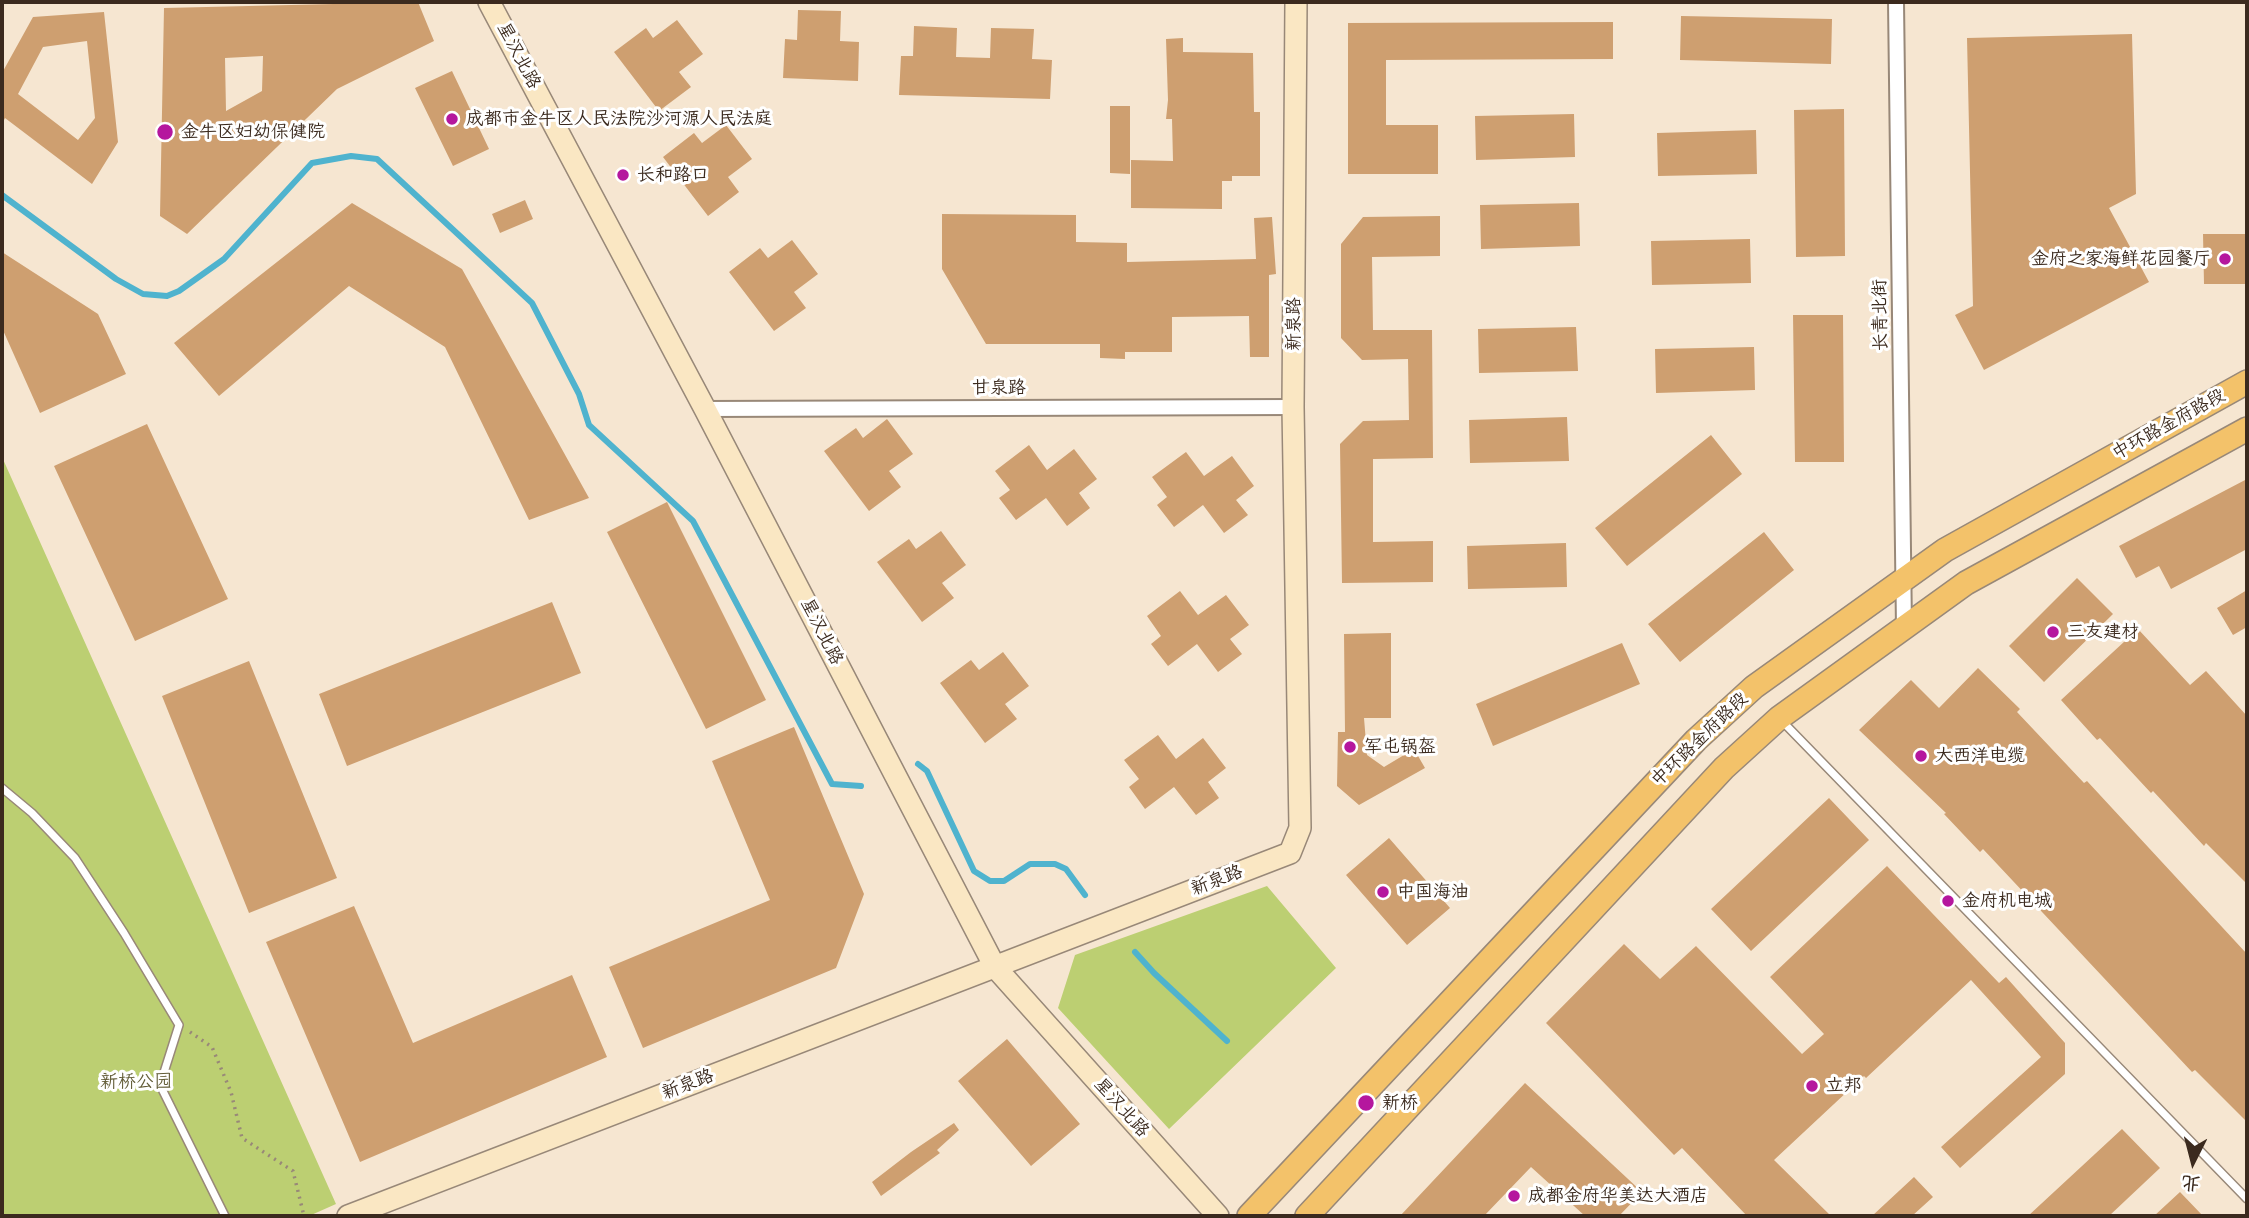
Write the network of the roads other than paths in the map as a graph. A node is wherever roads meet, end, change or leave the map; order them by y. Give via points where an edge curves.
1 (489, 2) edge
2 (1296, 2) edge
3 (1896, 2) edge
4 (2247, 382) edge
5 (1293, 407) junction
6 (705, 408) junction
7 (2247, 429) edge
8 (1903, 579) junction
9 (1904, 628) junction
10 (1779, 718) junction
11 (2, 788) edge
12 (995, 967) junction
13 (2247, 1199) edge
14 (225, 1216) edge
15 (348, 1216) edge
16 (1218, 1216) edge
17 (1248, 1216) edge
18 (1307, 1216) edge

1 - 6 street, 星汉北路
2 - 5 street, 新泉路
3 - 8 street, 长青北街
4 - 8 main road, 中环路金府路段 via 1945,550
5 - 6 street, 甘泉路
5 - 12 street, 新泉路 via 1300,828 1290,853
6 - 12 street, 星汉北路
7 - 9 main road, 中环路金府路段 via 1966,583
8 - 9 street, 长青北街
8 - 17 main road, 中环路金府路段 via 1754,687 1696,740
9 - 10 main road, 中环路金府路段
10 - 13 lane
10 - 18 main road, 中环路金府路段 via 1724,768
11 - 14 lane via 75,858 179,1025 160,1085
12 - 15 street, 新泉路
12 - 16 street, 星汉北路

